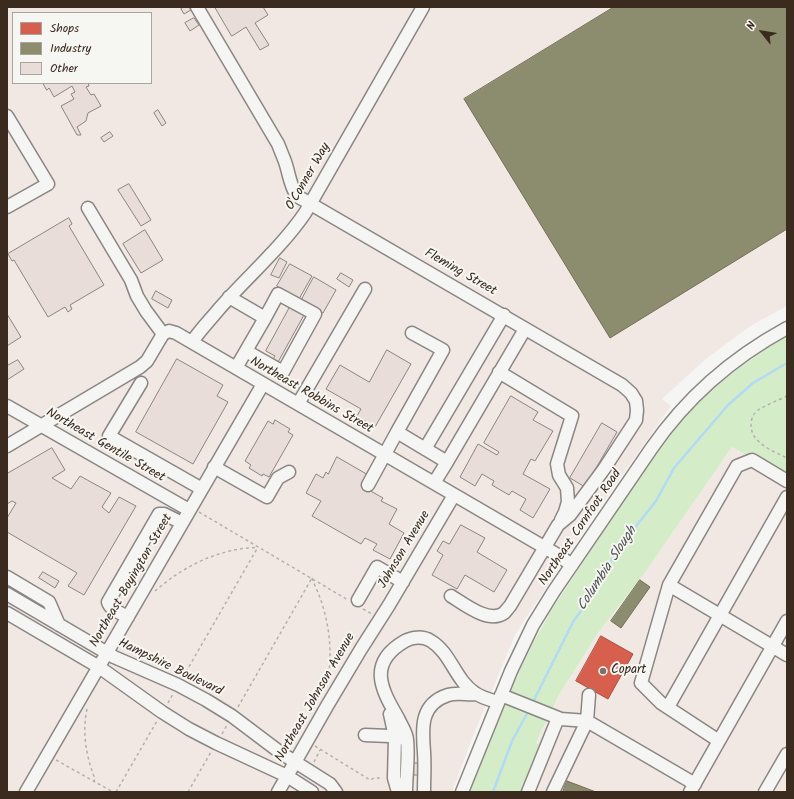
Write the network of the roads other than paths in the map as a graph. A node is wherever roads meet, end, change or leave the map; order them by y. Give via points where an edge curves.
1 (197, 7) edge
2 (423, 7) edge
3 (7, 116) edge
4 (310, 204) junction
5 (7, 207) edge
6 (88, 208) dead end
7 (365, 289) dead end
8 (229, 297) junction
9 (504, 315) junction
10 (265, 318) junction
11 (787, 328) edge
12 (525, 329) junction
13 (412, 333) dead end
14 (163, 334) junction
15 (192, 342) junction
16 (246, 352) junction
17 (236, 368) junction
18 (499, 372) junction
19 (141, 383) dead end
20 (263, 384) junction
21 (298, 404) junction
22 (7, 406) edge
23 (40, 426) junction
24 (397, 432) junction
25 (7, 446) edge
26 (425, 449) junction
27 (384, 454) junction
28 (447, 462) junction
29 (214, 467) junction
30 (289, 472) dead end
31 (787, 481) edge
32 (434, 483) junction
33 (368, 486) dead end
34 (202, 489) junction
35 (454, 495) junction
36 (787, 497) edge
37 (190, 509) junction
38 (182, 523) junction
39 (558, 525) junction
40 (545, 548) junction
41 (572, 565) junction
42 (12, 580) edge
43 (403, 582) junction
44 (669, 585) junction
45 (8, 596) edge
46 (451, 596) dead end
47 (356, 603) road end
48 (7, 613) edge
49 (720, 615) junction
50 (128, 617) junction
51 (377, 617) joint
52 (787, 621) edge
53 (60, 625) junction
54 (773, 647) junction
55 (108, 653) junction
56 (787, 655) edge
57 (99, 667) junction
58 (476, 694) junction
59 (385, 695) junction
60 (590, 695) dead end
61 (499, 699) junction
62 (668, 707) junction
63 (555, 717) junction
64 (587, 721) junction
65 (365, 735) dead end
66 (395, 737) junction
67 (408, 739) junction
68 (422, 740) junction
69 (719, 741) junction
70 (787, 754) edge
71 (295, 762) junction
72 (288, 776) junction
73 (693, 788) edge
74 (401, 791) edge
75 (26, 792) edge
76 (278, 792) edge
77 (312, 792) edge
78 (336, 792) edge
79 (422, 792) edge
80 (462, 792) edge
81 (528, 792) edge
82 (553, 792) edge
83 (765, 792) edge

1 - 4 street, Fleming Street via 278,144 293,190 297,196
2 - 4 street, O'Conner Way
3 - 5 street via 48,184
4 - 8 street, O'Conner Way via 295,227
4 - 9 street, Fleming Street
6 - 14 street via 131,280 142,306
7 - 21 street
8 - 10 street
8 - 15 street, O'Conner Way
9 - 12 street, Fleming Street
9 - 26 street
10 - 16 street
10 - 16 street via 278,294 315,314 283,372
11 - 41 street, Northeast Cornfoot Road via 762,342 726,368 682,409 657,440
12 - 18 street
12 - 39 street, Fleming Street via 622,385 636,401 636,420 630,431 574,510
13 - 24 street via 443,350
14 - 15 street, Northeast Robbins Street via 170,331
14 - 23 street via 140,367
15 - 17 street, Northeast Robbins Street
16 - 17 street
17 - 20 street, Northeast Robbins Street
18 - 28 street
18 - 39 street via 572,416 558,464 567,488 568,502
19 - 34 street via 110,436
20 - 21 street, Northeast Robbins Street
20 - 29 street, Northeast Boyington Street
21 - 27 street, Northeast Robbins Street
22 - 23 street, Northeast Gentile Street
23 - 25 street
23 - 37 street, Northeast Gentile Street
24 - 26 street
24 - 27 street
26 - 28 street
27 - 32 street, Northeast Robbins Street
27 - 33 street
28 - 32 street
29 - 30 street via 267,497 278,478
29 - 34 street, Northeast Boyington Street
31 - 44 street via 752,460 737,466
32 - 35 street, Northeast Robbins Street
34 - 37 street, Northeast Boyington Street
35 - 40 street, Northeast Robbins Street
35 - 43 street, Johnson Avenue
36 - 49 street
37 - 38 street, Northeast Boyington Street
38 - 50 street, Northeast Boyington Street
38 - 50 street via 159,514 116,588 108,605
39 - 40 street, Fleming Street
40 - 41 street, Northeast Robbins Street
40 - 46 street, Fleming Street via 504,613 491,617
41 - 61 street, Northeast Cornfoot Road via 533,625
42 - 45 street
42 - 53 street via 49,602
43 - 47 street via 377,567
43 - 51 street, Johnson Avenue
44 - 49 street
44 - 62 street via 641,683 660,703
45 - 53 street, Hampshire Boulevard
48 - 57 street
49 - 54 street
49 - 62 street
50 - 55 street, Northeast Boyington Street
51 - 71 street, Northeast Johnson Avenue
52 - 54 street
53 - 55 street, Hampshire Boulevard
54 - 56 street
54 - 69 street
55 - 57 street, Northeast Boyington Street
55 - 71 street, Hampshire Boulevard via 206,700
57 - 72 street via 189,729
57 - 75 street, Northeast Boyington Street
58 - 59 street via 462,680 439,646 428,640 410,638 396,646 383,664 380,680
58 - 61 street
58 - 68 street via 450,694 438,699 424,717
59 - 66 street
59 - 67 street
60 - 64 street
61 - 63 street via 514,700
61 - 80 street, Northeast Cornfoot Road
62 - 69 street
63 - 64 street
63 - 81 street
64 - 73 street
64 - 82 street
65 - 66 street
66 - 67 street
66 - 74 street via 394,778
67 - 68 street
67 - 74 street
68 - 79 street
69 - 73 street
70 - 83 street
71 - 72 street, Northeast Johnson Avenue
71 - 78 street, Hampshire Boulevard via 330,784
72 - 76 street, Northeast Johnson Avenue
72 - 77 street
74 - 79 street

